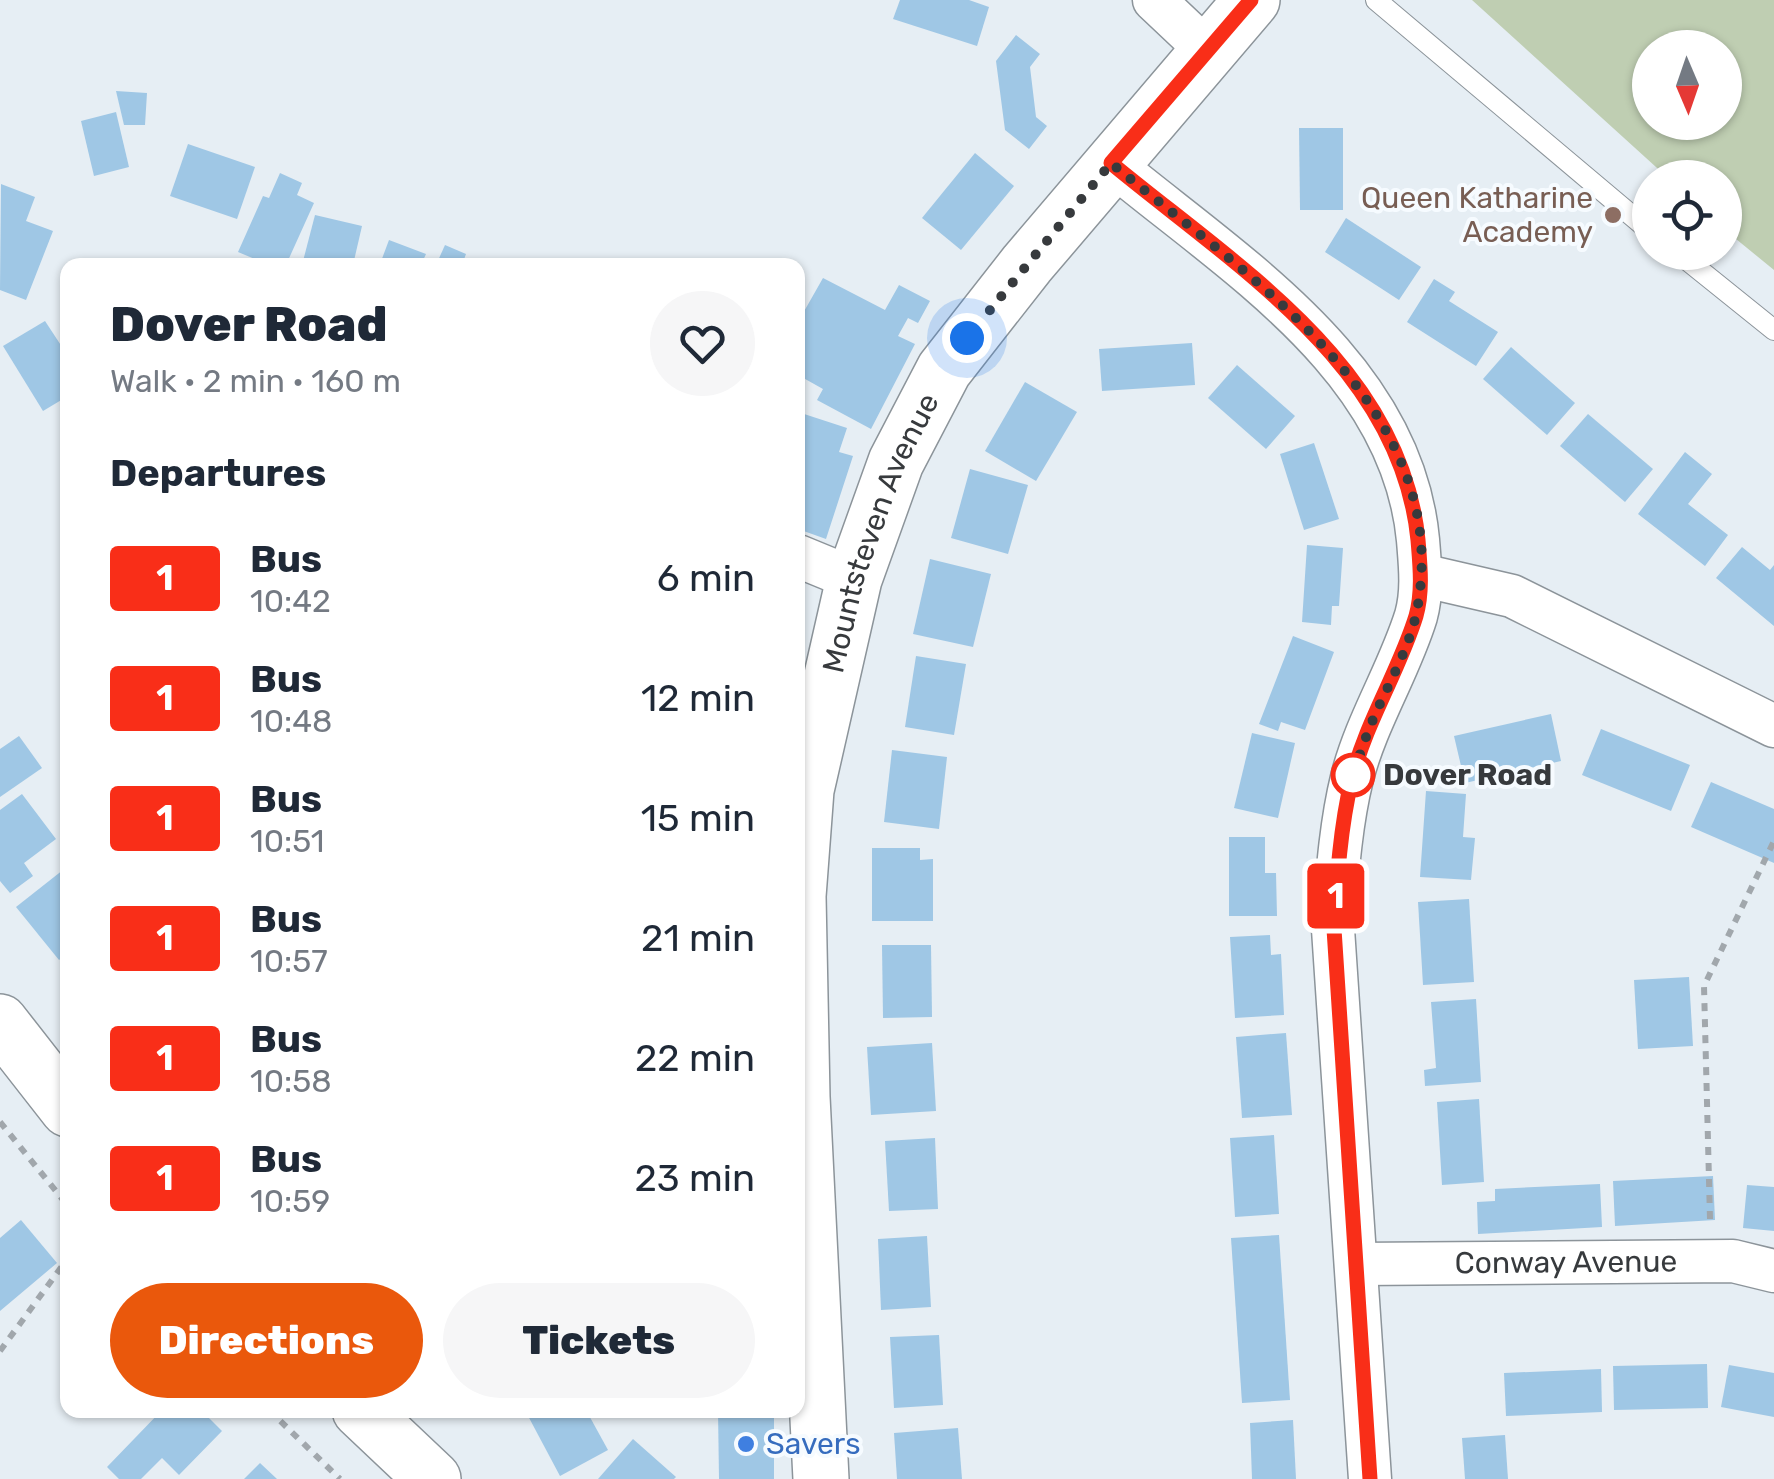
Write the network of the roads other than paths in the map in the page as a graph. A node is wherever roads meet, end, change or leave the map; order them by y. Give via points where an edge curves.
1 (1154, 0) edge
2 (1252, 0) edge
3 (1376, 0) edge
4 (1208, 51) junction
5 (1111, 163) junction
6 (1632, 216) edge
7 (1699, 270) edge
8 (1774, 330) edge
9 (805, 559) edge
10 (1421, 575) junction
11 (854, 579) junction
12 (1774, 726) edge
13 (805, 803) edge
14 (0, 1022) edge
15 (60, 1099) edge
16 (805, 1157) edge
17 (1356, 1264) junction
18 (1774, 1271) edge
19 (368, 1418) edge
20 (433, 1479) edge
21 (821, 1479) edge
22 (1370, 1479) edge

1 - 4 street
2 - 4 street, Mountsteven Avenue
3 - 6 lane
4 - 5 street, Mountsteven Avenue
5 - 10 street via 1312,330 1362,393 1404,465
5 - 11 street, Mountsteven Avenue via 944,370 896,462
7 - 8 lane
9 - 11 street
10 - 12 street via 1512,596
10 - 17 street via 1417,612 1352,778 1339,851 1334,929
11 - 13 street, Mountsteven Avenue
14 - 15 street
16 - 21 street, Mountsteven Avenue
17 - 18 street, Conway Avenue via 1712,1261
17 - 22 street
19 - 20 street

